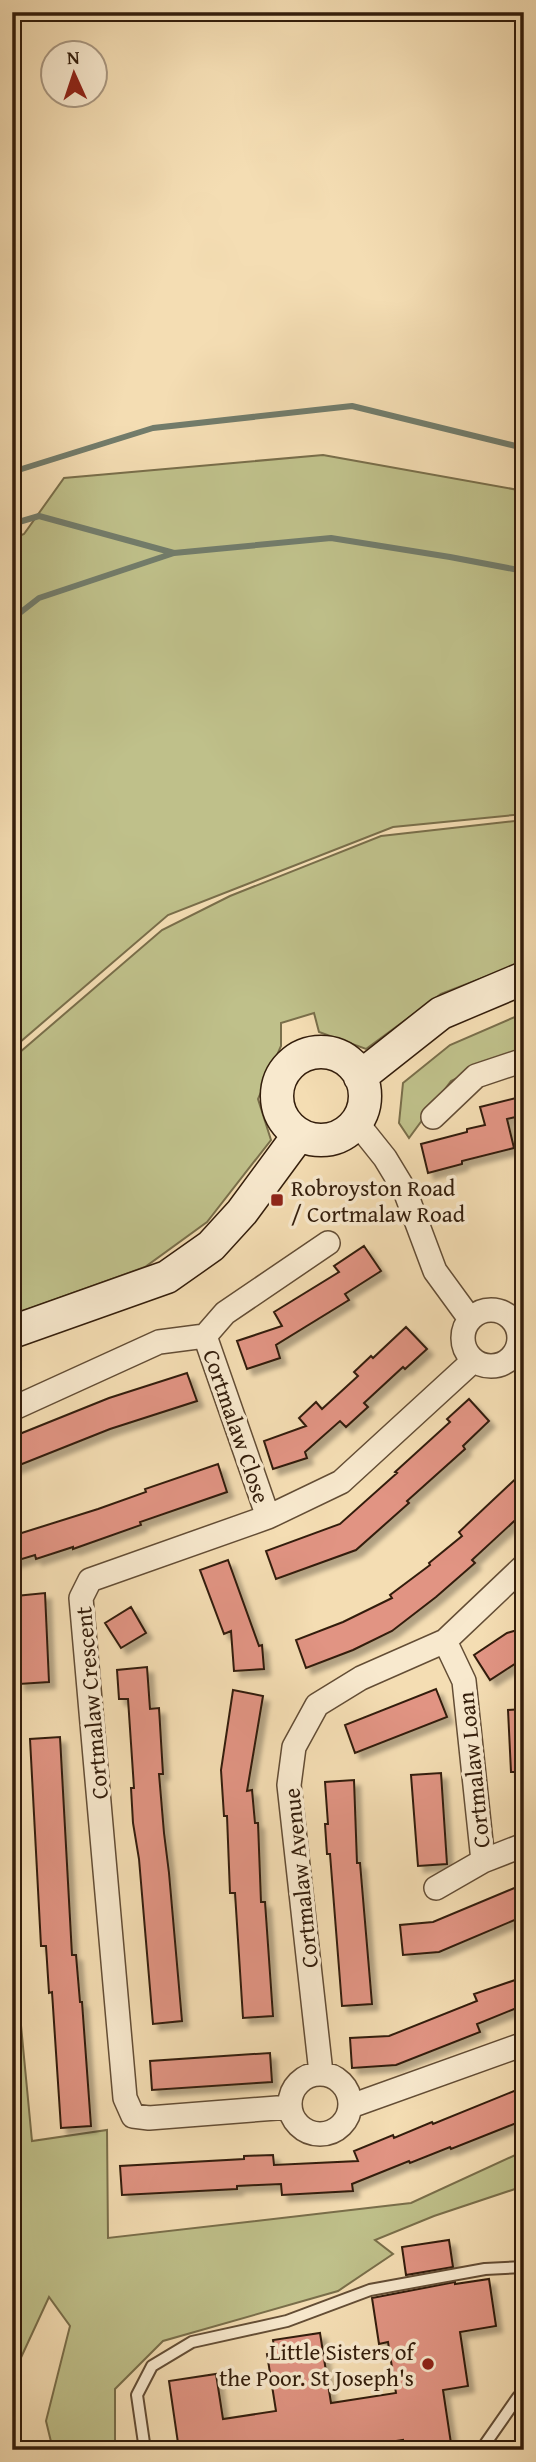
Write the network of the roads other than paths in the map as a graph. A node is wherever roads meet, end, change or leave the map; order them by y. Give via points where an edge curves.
1 (524, 978) edge
2 (524, 1060) edge
3 (360, 1077) junction
4 (433, 1117) dead end
5 (357, 1123) junction
6 (299, 1136) junction
7 (328, 1243) dead end
8 (518, 1313) edge
9 (470, 1319) junction
10 (12, 1332) edge
11 (205, 1336) junction
12 (473, 1361) junction
13 (517, 1366) edge
14 (12, 1409) edge
15 (268, 1517) junction
16 (524, 1566) edge
17 (445, 1641) junction
18 (524, 1845) edge
19 (483, 1861) junction
20 (436, 1888) dead end
21 (524, 2044) edge
22 (321, 2073) junction
23 (351, 2106) junction
24 (290, 2107) junction
25 (524, 2267) edge
26 (524, 2395) edge
27 (145, 2450) edge
28 (481, 2450) edge

1 - 3 street via 441,1013
2 - 4 street via 476,1076
3 - 5 street via 365,1096
3 - 6 street via 344,1057 332,1053 297,1058 280,1078 277,1091 282,1119
5 - 6 street via 341,1137
5 - 9 street via 405,1191 435,1271
6 - 10 street via 211,1246 167,1277
7 - 11 street, Cortmalaw Close via 225,1313
8 - 9 street via 496,1310
8 - 13 street
9 - 12 street via 463,1345
11 - 14 street, Cortmalaw Close via 159,1342
11 - 15 street, Cortmalaw Close
12 - 13 street via 488,1367
12 - 15 street, Cortmalaw Crescent via 341,1482
15 - 24 street, Cortmalaw Crescent via 90,1580 81,1598 125,2098 132,2116
16 - 17 street, Cortmalaw Avenue
17 - 19 street, Cortmalaw Loan via 464,1681
17 - 22 street, Cortmalaw Avenue via 360,1678 317,1705 294,1747 289,1784
18 - 19 street, Cortmalaw Loan
19 - 20 street, Cortmalaw Loan
21 - 23 street
22 - 23 street via 346,2087
22 - 24 street via 310,2075 295,2088
23 - 24 street via 343,2124 316,2134 299,2125
25 - 27 lane via 485,2269 370,2290 287,2321 192,2342 152,2366 137,2395
26 - 28 lane

